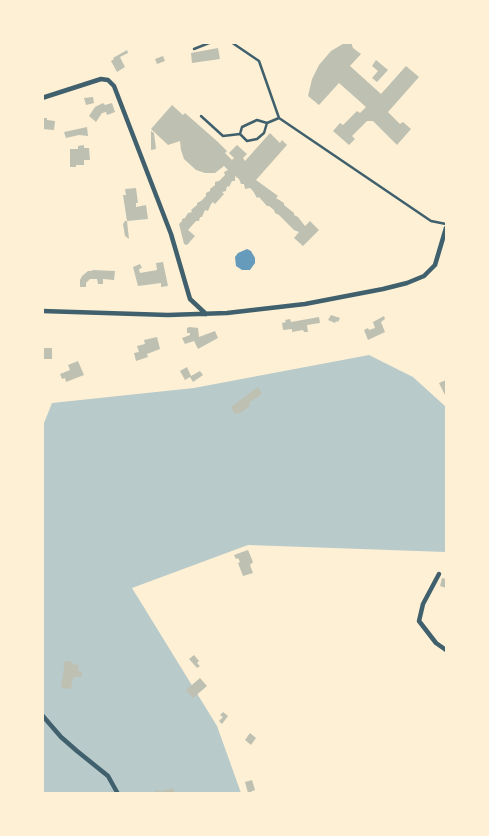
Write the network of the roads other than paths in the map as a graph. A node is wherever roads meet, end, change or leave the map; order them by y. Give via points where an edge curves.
1 (217, 42) edge
2 (232, 42) edge
3 (194, 49) dead end
4 (42, 98) edge
5 (201, 116) dead end
6 (279, 118) junction
7 (267, 122) junction
8 (240, 134) junction
9 (446, 224) edge
10 (446, 228) edge
11 (42, 310) edge
12 (206, 314) junction
13 (439, 574) dead end
14 (446, 650) edge
15 (42, 715) edge
16 (118, 794) edge

1 - 3 lane
2 - 6 lane via 259,61
4 - 12 street via 101,78 114,86 171,234 190,299
5 - 8 lane via 223,136
6 - 7 lane
6 - 9 lane via 431,221
7 - 8 lane via 257,120 242,127
7 - 8 lane via 264,133 257,139 246,141
10 - 12 street via 435,265 424,276 407,283 305,304
11 - 12 street
13 - 14 street via 423,604 420,621 436,643
15 - 16 street via 77,752 108,776

